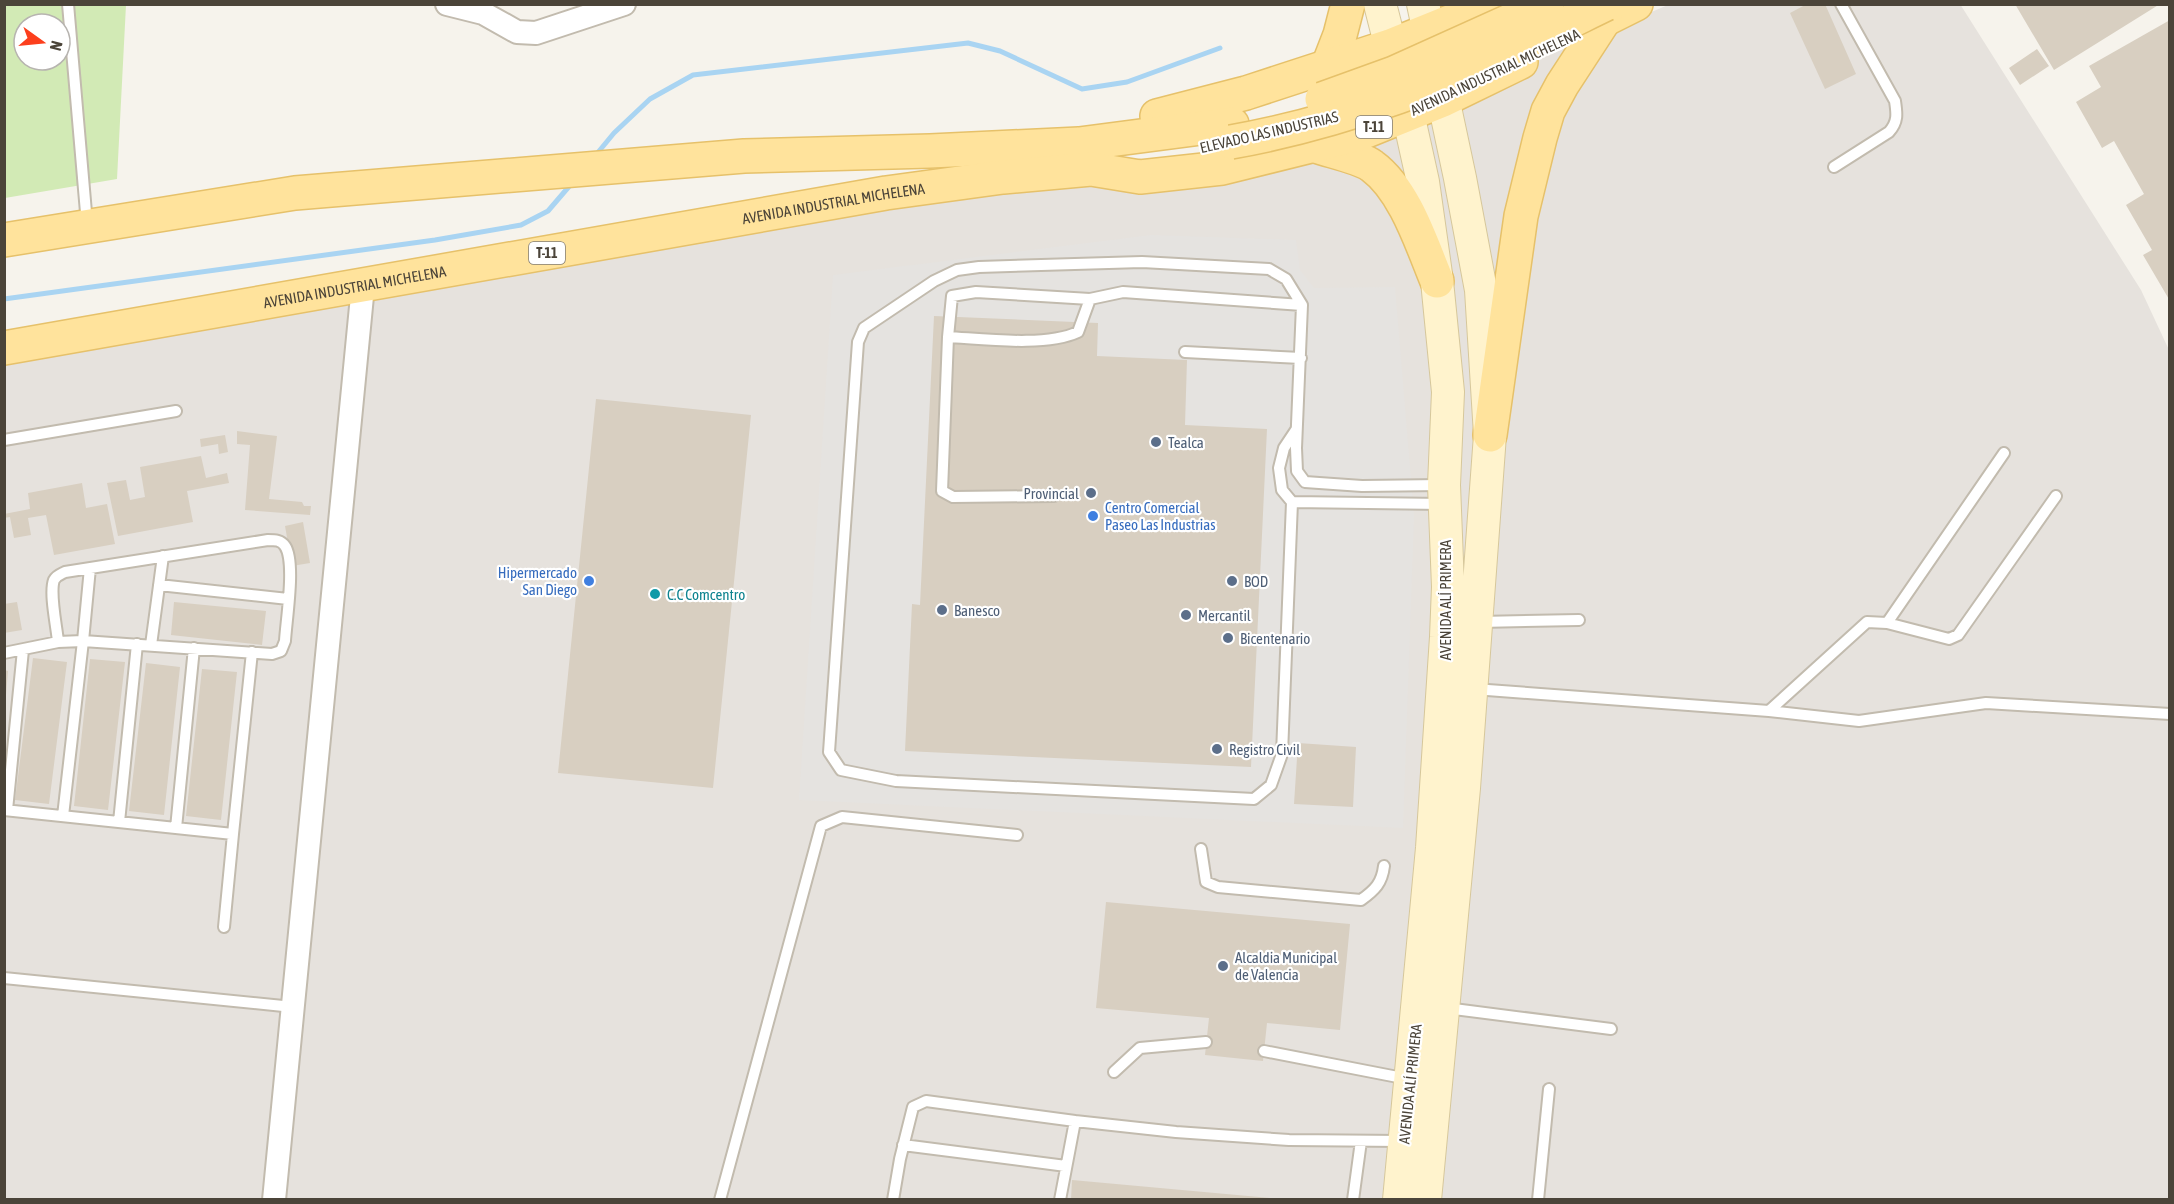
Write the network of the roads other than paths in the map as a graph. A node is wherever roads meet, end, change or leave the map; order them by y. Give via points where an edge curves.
1 (68, 4) edge
2 (447, 4) edge
3 (624, 4) edge
4 (1348, 4) edge
5 (1380, 4) edge
6 (1494, 4) edge
7 (1547, 4) edge
8 (1636, 4) edge
9 (1840, 4) edge
10 (484, 9) edge
11 (1606, 12) edge
12 (1426, 18) edge
13 (1390, 46) junction
14 (1328, 66) junction
15 (1443, 100) junction
16 (1408, 114) junction
17 (1232, 133) junction
18 (1316, 146) junction
19 (1094, 155) junction
20 (1834, 167) dead end
21 (87, 227) junction
22 (4, 240) edge
23 (1437, 281) junction
24 (363, 285) junction
25 (1090, 298) junction
26 (1302, 305) junction
27 (948, 337) junction
28 (4, 348) edge
29 (1185, 352) dead end
30 (1301, 358) junction
31 (176, 411) dead end
32 (1297, 429) junction
33 (1490, 435) junction
34 (4, 440) edge
35 (2004, 453) dead end
36 (1444, 495) junction
37 (1054, 496) dead end
38 (2056, 496) dead end
39 (1292, 502) junction
40 (163, 556) junction
41 (90, 568) junction
42 (159, 585) junction
43 (288, 599) junction
44 (1476, 613) junction
45 (1579, 621) dead end
46 (1887, 623) junction
47 (83, 641) junction
48 (58, 642) junction
49 (137, 644) junction
50 (152, 645) junction
51 (194, 648) junction
52 (23, 650) junction
53 (252, 652) junction
54 (4, 654) edge
55 (1470, 689) junction
56 (1769, 711) junction
57 (2169, 714) edge
58 (6, 810) edge
59 (63, 816) junction
60 (119, 822) junction
61 (176, 828) junction
62 (233, 834) junction
63 (1017, 835) dead end
64 (1201, 849) dead end
65 (1384, 866) dead end
66 (224, 927) dead end
67 (4, 978) edge
68 (293, 1007) junction
69 (1443, 1007) junction
70 (1611, 1029) dead end
71 (1206, 1042) dead end
72 (1264, 1051) dead end
73 (1114, 1072) dead end
74 (1412, 1079) junction
75 (1549, 1089) dead end
76 (1075, 1121) junction
77 (1361, 1141) junction
78 (1417, 1142) junction
79 (903, 1145) junction
80 (1066, 1167) junction
81 (274, 1200) edge
82 (720, 1200) edge
83 (893, 1200) edge
84 (1060, 1200) edge
85 (1353, 1200) edge
86 (1399, 1200) edge
87 (1425, 1200) edge
88 (1538, 1200) edge

1 - 21 lane
2 - 10 street
3 - 10 street via 536,33 517,32
4 - 14 main road
5 - 13 main road, AVENIDA ALÍ PRIMERA
6 - 12 main road, AVENIDA INDUSTRIAL MICHELENA / T-11
7 - 17 main road, ELEVADO LAS INDUSTRIAS / T-11, bridge via 1394,73
8 - 11 main road, AVENIDA INDUSTRIAL MICHELENA / T-11
9 - 20 lane via 1894,101 1897,114 1888,132
11 - 15 main road, AVENIDA INDUSTRIAL MICHELENA / T-11
11 - 17 main road, ELEVADO LAS INDUSTRIAS / T-11, bridge via 1399,97 1314,124
11 - 33 main road via 1548,111 1540,138 1521,216
12 - 13 main road, AVENIDA INDUSTRIAL MICHELENA / T-11
12 - 15 main road, AVENIDA ALÍ PRIMERA
13 - 14 main road, AVENIDA INDUSTRIAL MICHELENA / T-11
13 - 16 main road, AVENIDA ALÍ PRIMERA
14 - 19 main road, AVENIDA INDUSTRIAL MICHELENA / T-11 via 1246,93 1127,123
15 - 16 main road, AVENIDA INDUSTRIAL MICHELENA / T-11
15 - 33 main road, AVENIDA ALÍ PRIMERA via 1481,290
16 - 18 main road, AVENIDA INDUSTRIAL MICHELENA / T-11
16 - 23 main road, AVENIDA ALÍ PRIMERA via 1423,182
17 - 19 main road, ELEVADO LAS INDUSTRIAS / T-11
18 - 19 main road, AVENIDA INDUSTRIAL MICHELENA / T-11 via 1222,168 1140,177
18 - 23 main road via 1371,164 1389,181
19 - 21 main road, AVENIDA INDUSTRIAL MICHELENA / T-11 via 1010,148 753,155 295,193
19 - 24 main road, AVENIDA INDUSTRIAL MICHELENA / T-11 via 1003,177 886,193
21 - 22 main road, AVENIDA INDUSTRIAL MICHELENA / T-11
23 - 36 main road, AVENIDA ALÍ PRIMERA via 1448,392
24 - 28 main road, AVENIDA INDUSTRIAL MICHELENA / T-11
24 - 68 street
25 - 26 lane via 1123,292
25 - 27 lane via 1078,332 1068,337
25 - 27 lane via 976,292 952,296
26 - 30 lane
26 - 39 lane via 1287,279 1269,269 1142,262 979,267 957,270 934,281 864,328 858,342 829,752 841,770 896,781 1254,799 1270,785 1282,754
27 - 37 lane via 942,491 953,497
29 - 30 lane
30 - 32 lane
31 - 34 lane
32 - 36 lane via 1297,471 1305,482
32 - 39 lane via 1284,448 1279,468 1282,490
33 - 44 main road, AVENIDA ALÍ PRIMERA
35 - 46 lane
36 - 39 lane
36 - 44 main road via 1449,488 1464,578
36 - 74 main road, AVENIDA ALÍ PRIMERA via 1446,637
38 - 46 lane via 1958,635 1949,639
40 - 41 lane
40 - 42 lane
40 - 43 lane via 279,541 285,545 291,570
41 - 47 lane
41 - 48 lane via 65,572 53,582
42 - 43 lane
42 - 50 lane
43 - 53 lane via 281,651
44 - 45 lane
44 - 55 main road, AVENIDA ALÍ PRIMERA
46 - 56 lane via 1867,622
47 - 48 lane
47 - 49 lane
47 - 59 lane
48 - 52 lane
49 - 50 lane
49 - 60 lane
50 - 51 lane
51 - 53 lane
51 - 61 lane
52 - 54 lane
52 - 58 lane
53 - 62 lane
55 - 56 lane
55 - 69 main road, AVENIDA ALÍ PRIMERA
56 - 57 lane via 1859,721 1986,703
58 - 59 lane
59 - 60 lane
60 - 61 lane
61 - 62 lane
62 - 66 lane
63 - 82 lane via 842,817 821,826
64 - 65 lane via 1206,882 1218,887 1361,900 1382,880
67 - 68 lane
68 - 81 street
69 - 70 lane
69 - 78 main road, AVENIDA ALÍ PRIMERA
71 - 73 lane via 1140,1048
72 - 74 lane
74 - 78 main road, AVENIDA ALÍ PRIMERA
75 - 88 lane
76 - 77 lane via 1289,1140
76 - 79 lane via 926,1101 913,1107
76 - 80 lane
77 - 78 lane
77 - 85 lane
78 - 86 main road, AVENIDA ALÍ PRIMERA
78 - 87 main road, AVENIDA ALÍ PRIMERA
79 - 80 lane
79 - 83 lane
80 - 84 lane

